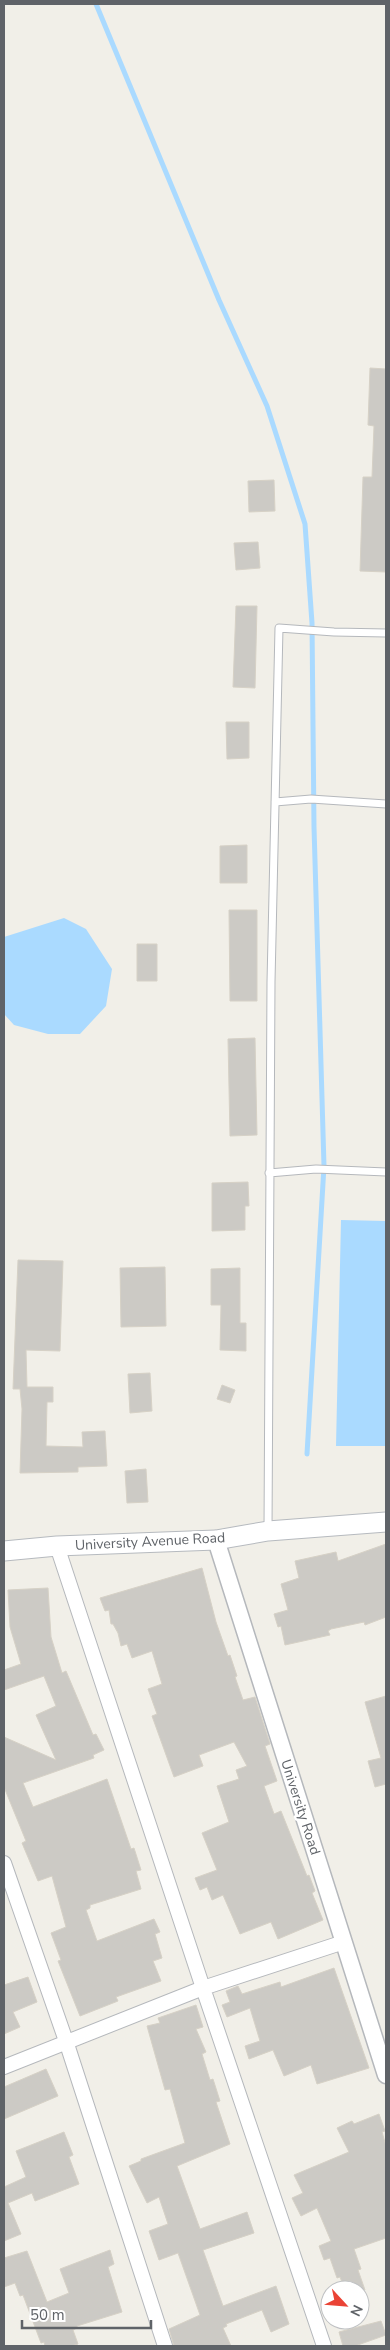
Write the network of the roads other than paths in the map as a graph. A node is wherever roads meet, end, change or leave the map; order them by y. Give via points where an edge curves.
1 (386, 633) edge
2 (275, 802) junction
3 (386, 804) edge
4 (386, 1172) edge
5 (269, 1173) junction
6 (386, 1522) edge
7 (268, 1531) junction
8 (216, 1540) junction
9 (57, 1546) junction
10 (4, 1551) edge
11 (4, 1863) edge
12 (344, 1942) junction
13 (203, 1988) junction
14 (66, 2041) junction
15 (4, 2067) edge
16 (386, 2075) edge
17 (165, 2346) edge
18 (324, 2346) edge

1 - 2 lane via 279,628
2 - 3 lane via 311,799
2 - 5 lane
4 - 5 lane via 316,1169
5 - 7 lane
6 - 7 main road, University Avenue Road
7 - 8 main road, University Avenue Road
8 - 9 main road, University Avenue Road
8 - 12 street, University Road
9 - 10 main road, University Avenue Road
9 - 13 street
11 - 14 street
12 - 13 street
12 - 16 street, University Road
13 - 14 street
13 - 18 street
14 - 15 street
14 - 17 street

